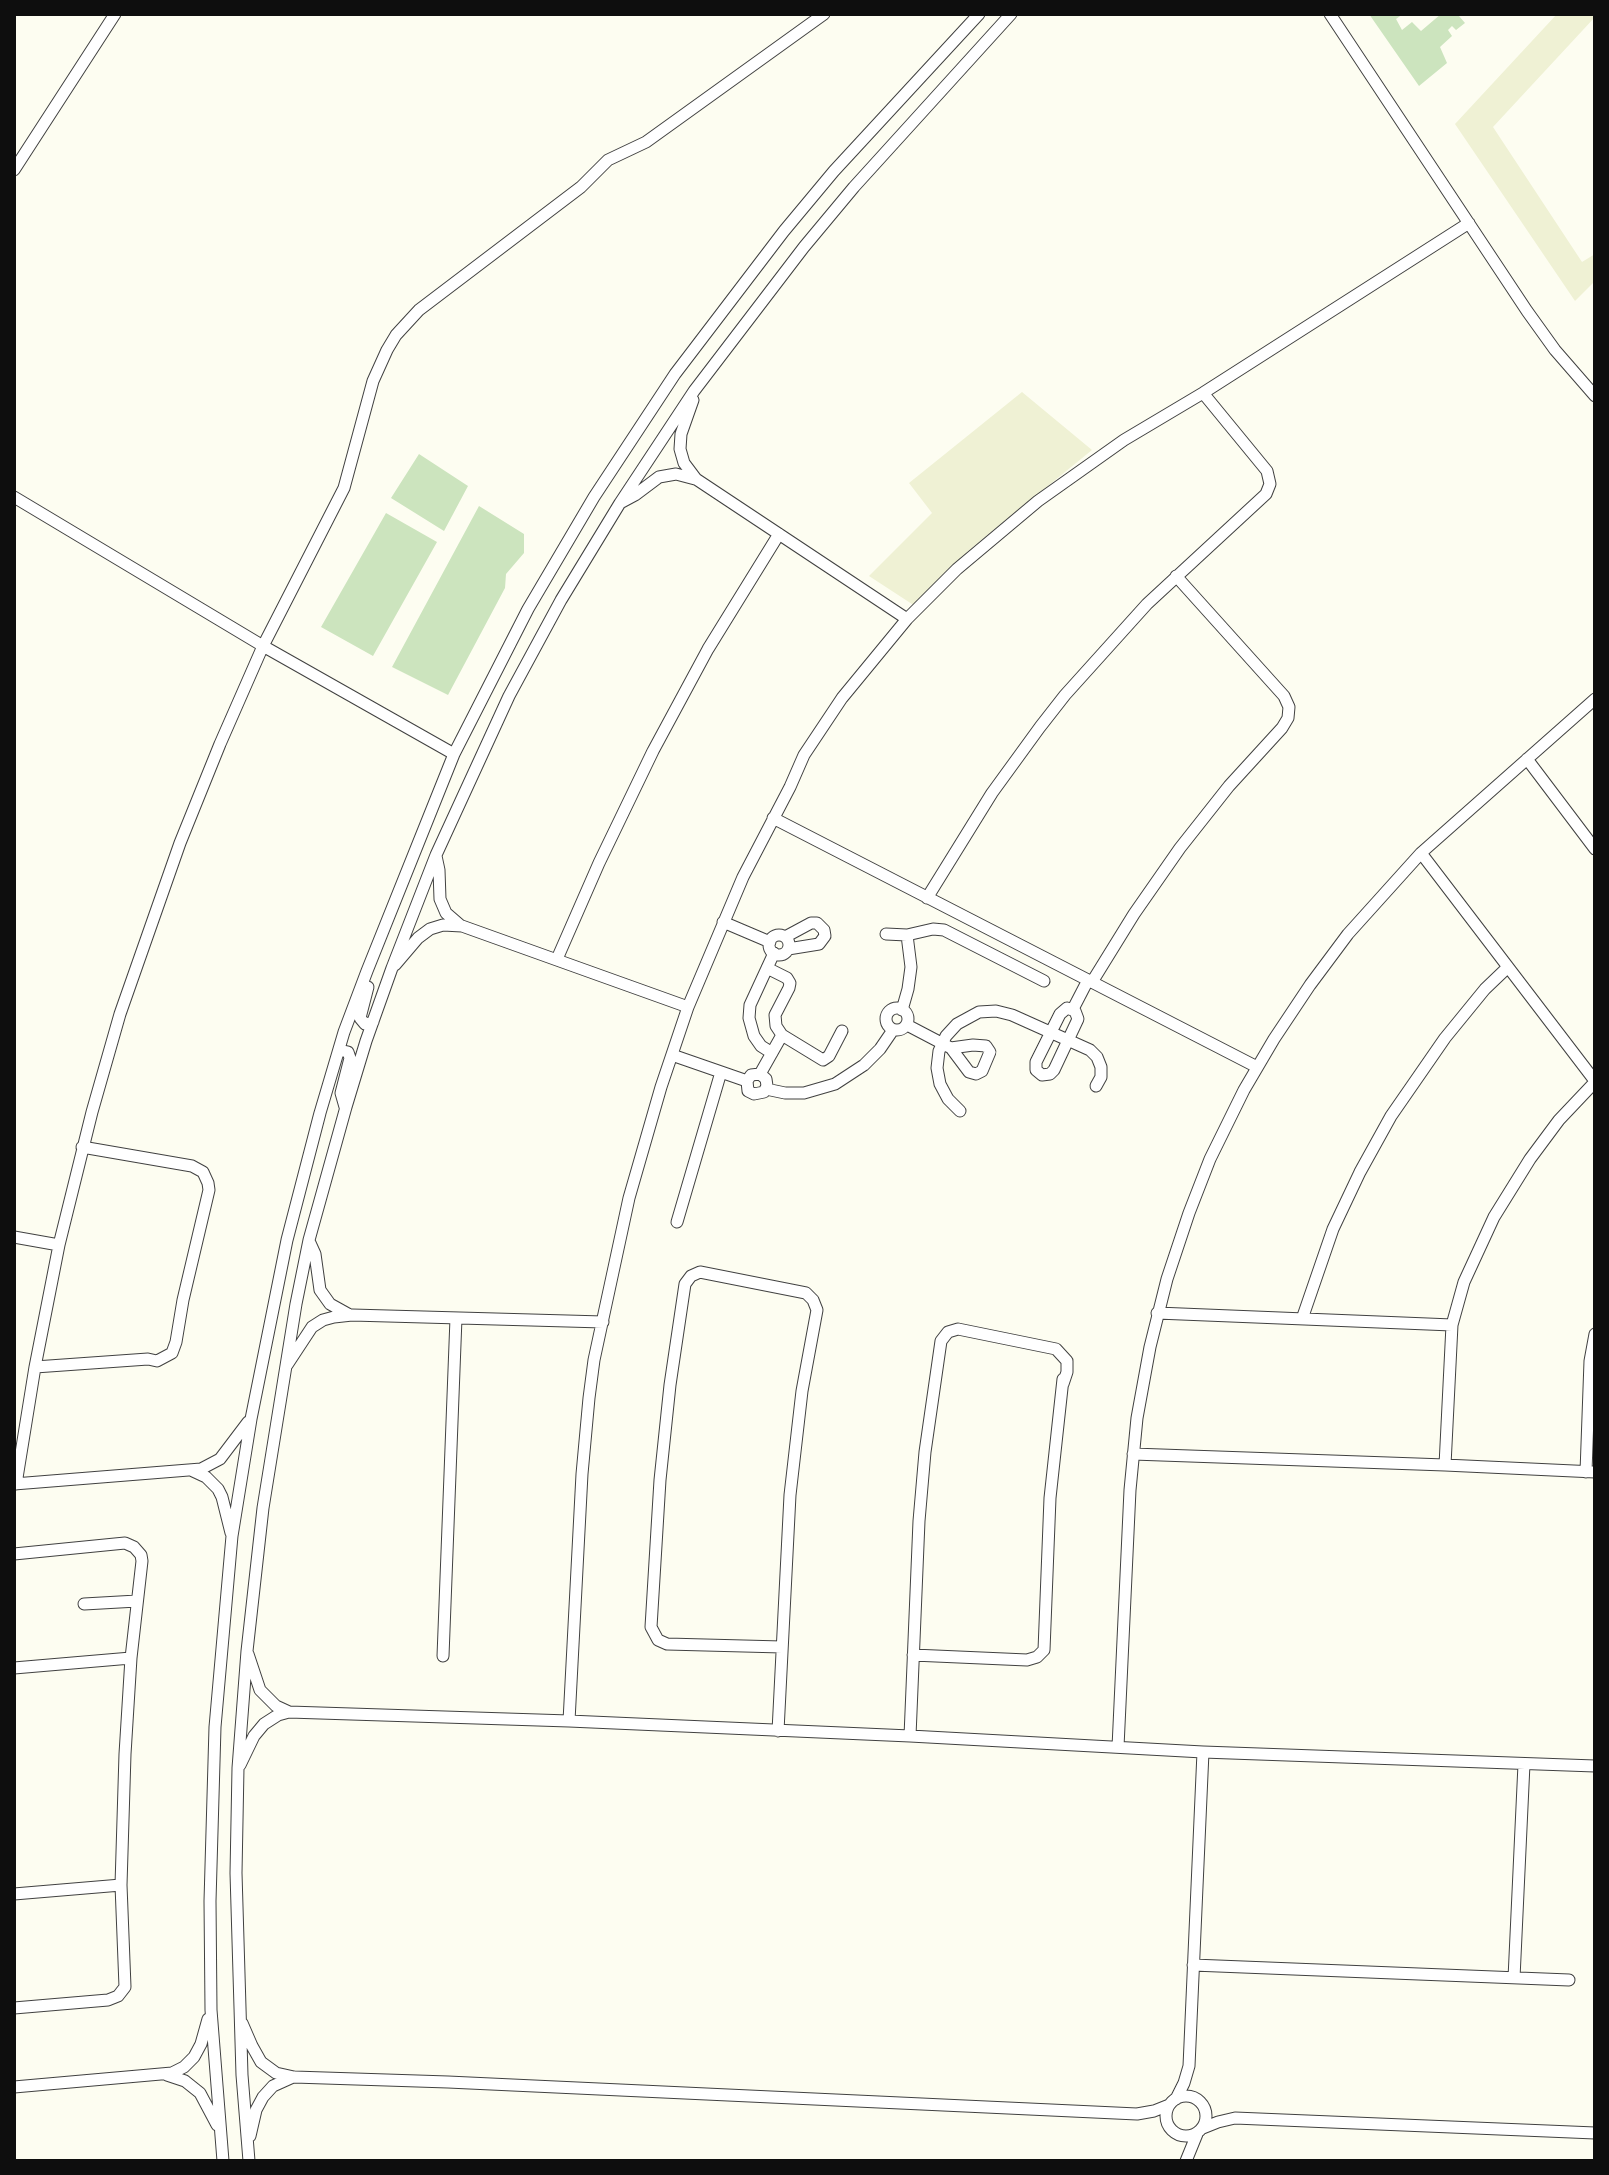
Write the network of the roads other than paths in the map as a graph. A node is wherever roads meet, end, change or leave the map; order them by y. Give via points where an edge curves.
1 (115, 14) edge
2 (824, 14) edge
3 (979, 14) edge
4 (1011, 14) edge
5 (1330, 14) edge
6 (14, 170) edge
7 (1469, 223) junction
8 (694, 391) junction
9 (1203, 393) junction
10 (1595, 396) edge
11 (696, 479) junction
12 (14, 497) edge
13 (620, 503) junction
14 (779, 534) junction
15 (1176, 576) junction
16 (907, 619) junction
17 (263, 646) junction
18 (1595, 699) edge
19 (454, 754) junction
20 (1527, 759) junction
21 (773, 818) junction
22 (1595, 849) edge
23 (1421, 853) junction
24 (436, 855) junction
25 (927, 898) junction
26 (723, 922) junction
27 (462, 926) junction
28 (886, 934) dead end
29 (907, 935) junction
30 (786, 943) dead end
31 (772, 948) junction
32 (557, 959) junction
33 (1508, 967) junction
34 (392, 968) junction
35 (767, 968) junction
36 (367, 971) junction
37 (1044, 981) dead end
38 (1090, 981) junction
39 (688, 1007) junction
40 (1073, 1009) junction
41 (902, 1010) junction
42 (373, 1022) junction
43 (907, 1025) junction
44 (893, 1030) junction
45 (842, 1031) dead end
46 (1051, 1032) junction
47 (782, 1035) junction
48 (1069, 1040) junction
49 (947, 1046) junction
50 (339, 1050) junction
51 (772, 1053) junction
52 (672, 1055) junction
53 (1257, 1067) junction
54 (721, 1072) junction
55 (760, 1074) junction
56 (747, 1081) junction
57 (1595, 1081) edge
58 (1096, 1086) dead end
59 (766, 1089) junction
60 (346, 1107) junction
61 (960, 1111) dead end
62 (82, 1147) junction
63 (677, 1222) dead end
64 (14, 1237) edge
65 (309, 1240) junction
66 (59, 1245) junction
67 (1157, 1313) junction
68 (352, 1315) junction
69 (456, 1318) junction
70 (1302, 1319) junction
71 (603, 1322) junction
72 (1452, 1325) junction
73 (1595, 1334) edge
74 (35, 1367) junction
75 (285, 1369) junction
76 (251, 1419) junction
77 (1133, 1454) junction
78 (1445, 1465) junction
79 (191, 1470) junction
80 (1590, 1472) edge
81 (15, 1484) edge
82 (232, 1536) junction
83 (14, 1554) edge
84 (137, 1601) junction
85 (84, 1604) dead end
86 (782, 1647) junction
87 (247, 1651) junction
88 (913, 1655) junction
89 (443, 1656) dead end
90 (131, 1658) junction
91 (14, 1668) edge
92 (289, 1712) junction
93 (569, 1721) junction
94 (778, 1731) junction
95 (910, 1736) junction
96 (1118, 1747) junction
97 (1203, 1752) junction
98 (1524, 1764) junction
99 (1595, 1766) edge
100 (238, 1768) junction
101 (121, 1885) junction
102 (14, 1894) edge
103 (1193, 1965) junction
104 (1514, 1978) junction
105 (1569, 1980) dead end
106 (14, 2008) edge
107 (211, 2010) junction
108 (240, 2019) junction
109 (1189, 2066) junction
110 (166, 2075) junction
111 (294, 2077) junction
112 (14, 2087) edge
113 (1173, 2102) junction
114 (1201, 2103) junction
115 (1137, 2114) junction
116 (1235, 2118) junction
117 (1173, 2131) junction
118 (1200, 2131) junction
119 (220, 2133) junction
120 (1595, 2133) edge
121 (247, 2142) junction
122 (223, 2161) edge
123 (249, 2161) edge
124 (1185, 2161) edge

1 - 6 street
2 - 17 street via 646,142 608,160 581,187 407,322 376,373 339,500
3 - 19 street via 809,201 675,374 548,574
4 - 8 street via 837,207
5 - 7 street
7 - 9 street
7 - 10 street via 1541,331
8 - 11 street via 680,449
8 - 13 street
9 - 15 street via 1267,471 1270,484 1263,498
9 - 16 street via 1038,501
11 - 13 street via 659,477
11 - 14 street
12 - 17 street
13 - 24 street via 516,684
14 - 16 street
14 - 32 street via 653,751
15 - 25 street via 1040,727 969,827
15 - 38 street via 1284,696 1288,718 1180,848
16 - 21 street via 823,726
17 - 19 street
17 - 62 street via 174,858 120,1014
18 - 20 street
19 - 36 street
20 - 22 street
20 - 23 street
21 - 25 street
21 - 26 street
23 - 33 street
23 - 53 street via 1328,959
24 - 27 street via 440,899 446,913
24 - 34 street
25 - 38 street
26 - 31 street
26 - 39 street
27 - 32 street
27 - 34 street via 430,929
28 - 29 street
29 - 37 street via 933,929 950,932
29 - 41 street via 911,967
30 - 31 street via 780,955
31 - 35 street
32 - 39 street
33 - 57 street
33 - 70 street via 1407,1089 1333,1229
34 - 42 street
35 - 47 street via 790,983 775,1015
35 - 51 street via 749,1018 757,1042
36 - 42 street via 360,1018 365,1024
36 - 50 street
38 - 40 street
38 - 53 street
39 - 52 street
40 - 46 street via 1062,1012
40 - 48 street via 1078,1019
41 - 43 street
41 - 44 street via 887,1015
42 - 60 street
43 - 44 street
43 - 49 street
44 - 59 street via 864,1065 835,1084 795,1094
45 - 47 street via 823,1060
46 - 48 street
46 - 48 street via 1036,1064 1042,1075 1053,1073
46 - 49 street via 988,1011 951,1029
47 - 51 street
48 - 58 street via 1097,1057 1101,1072
49 - 61 street via 938,1060 938,1076
50 - 60 street via 350,1058 341,1093
50 - 76 street via 287,1240
51 - 55 street
52 - 54 street
52 - 71 street via 629,1198
53 - 67 street via 1210,1159
54 - 56 street
54 - 63 street
55 - 56 street
55 - 59 street
56 - 59 street via 751,1093
57 - 72 street via 1551,1130 1506,1196 1464,1282
60 - 65 street
62 - 66 street
62 - 74 street via 203,1172 206,1200 175,1348 157,1361
64 - 66 street
65 - 68 street via 324,1297
65 - 75 street
66 - 74 street
67 - 70 street
67 - 77 street
68 - 69 street
68 - 75 street via 317,1323
69 - 71 street
69 - 89 street
70 - 72 street
71 - 93 street via 582,1474
72 - 78 street
73 - 80 street via 1590,1361
74 - 81 street
75 - 87 street
76 - 79 street via 220,1459
76 - 82 street
77 - 78 street
77 - 96 street
78 - 80 street
79 - 81 street
79 - 82 street via 218,1489
82 - 107 street via 211,1802
83 - 84 street via 120,1548 137,1563
84 - 85 street
84 - 90 street
86 - 86 street via 793,1464 817,1310 806,1293 700,1272 685,1284 664,1432 652,1611 659,1632 678,1644
86 - 94 street
87 - 92 street via 260,1690
87 - 100 street
88 - 88 street via 921,1496 939,1358 951,1337 962,1333 1040,1346 1059,1360 1063,1384 1053,1466 1046,1644 1032,1659
88 - 95 street
90 - 91 street
90 - 101 street
92 - 93 street
92 - 100 street via 264,1724
93 - 94 street
94 - 95 street
95 - 96 street
96 - 97 street
97 - 98 street
97 - 103 street
98 - 99 street
98 - 104 street
100 - 108 street
101 - 102 street
101 - 106 street via 126,1982 122,1992 114,1998
103 - 104 street
103 - 109 street
104 - 105 street
107 - 110 street via 194,2057
107 - 119 street
108 - 111 street via 261,2062
108 - 121 street
109 - 113 street
109 - 114 street
110 - 112 street
110 - 119 street via 200,2093
111 - 115 street
111 - 121 street via 263,2097
113 - 114 street via 1185,2096
113 - 115 street
113 - 117 street via 1166,2118
114 - 116 street
114 - 118 street via 1207,2115
115 - 117 street
116 - 118 street
116 - 120 street
117 - 118 street via 1187,2137
117 - 124 street
118 - 124 street
119 - 122 street
121 - 123 street

